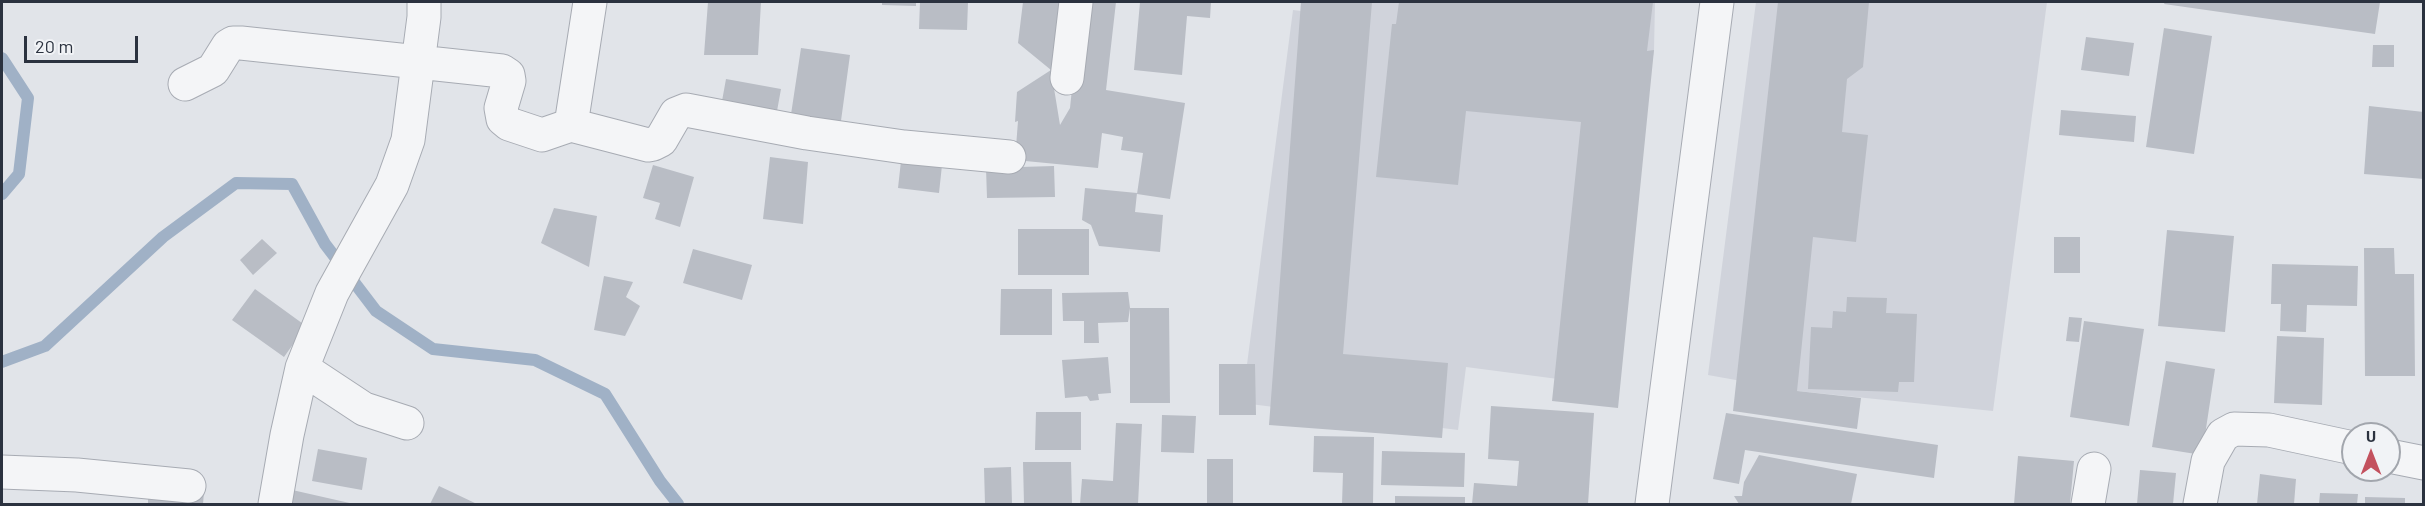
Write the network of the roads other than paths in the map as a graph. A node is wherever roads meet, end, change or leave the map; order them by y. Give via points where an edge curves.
1 (424, 2) edge
2 (590, 2) edge
3 (1076, 2) edge
4 (1717, 2) edge
5 (418, 62) junction
6 (1067, 78) dead end
7 (185, 84) dead end
8 (571, 125) junction
9 (1009, 158) dead end
10 (302, 368) junction
11 (407, 423) dead end
12 (2341, 445) edge
13 (2401, 458) edge
14 (2424, 463) edge
15 (2094, 469) dead end
16 (2, 471) edge
17 (189, 486) dead end
18 (274, 504) edge
19 (1652, 504) edge
20 (2088, 504) edge
21 (2200, 504) edge

1 - 5 street
2 - 8 street
3 - 6 street
4 - 19 street
5 - 7 street via 233,43 213,70
5 - 8 street via 502,71 509,81 501,115 509,124 542,135
5 - 10 street via 408,140 392,185 332,293
8 - 9 street via 648,145 658,143 676,114 686,110 807,133
10 - 11 street via 364,409
10 - 18 street
12 - 21 street via 2270,430 2234,429 2223,435 2208,461
13 - 14 street
15 - 20 street
16 - 17 street

